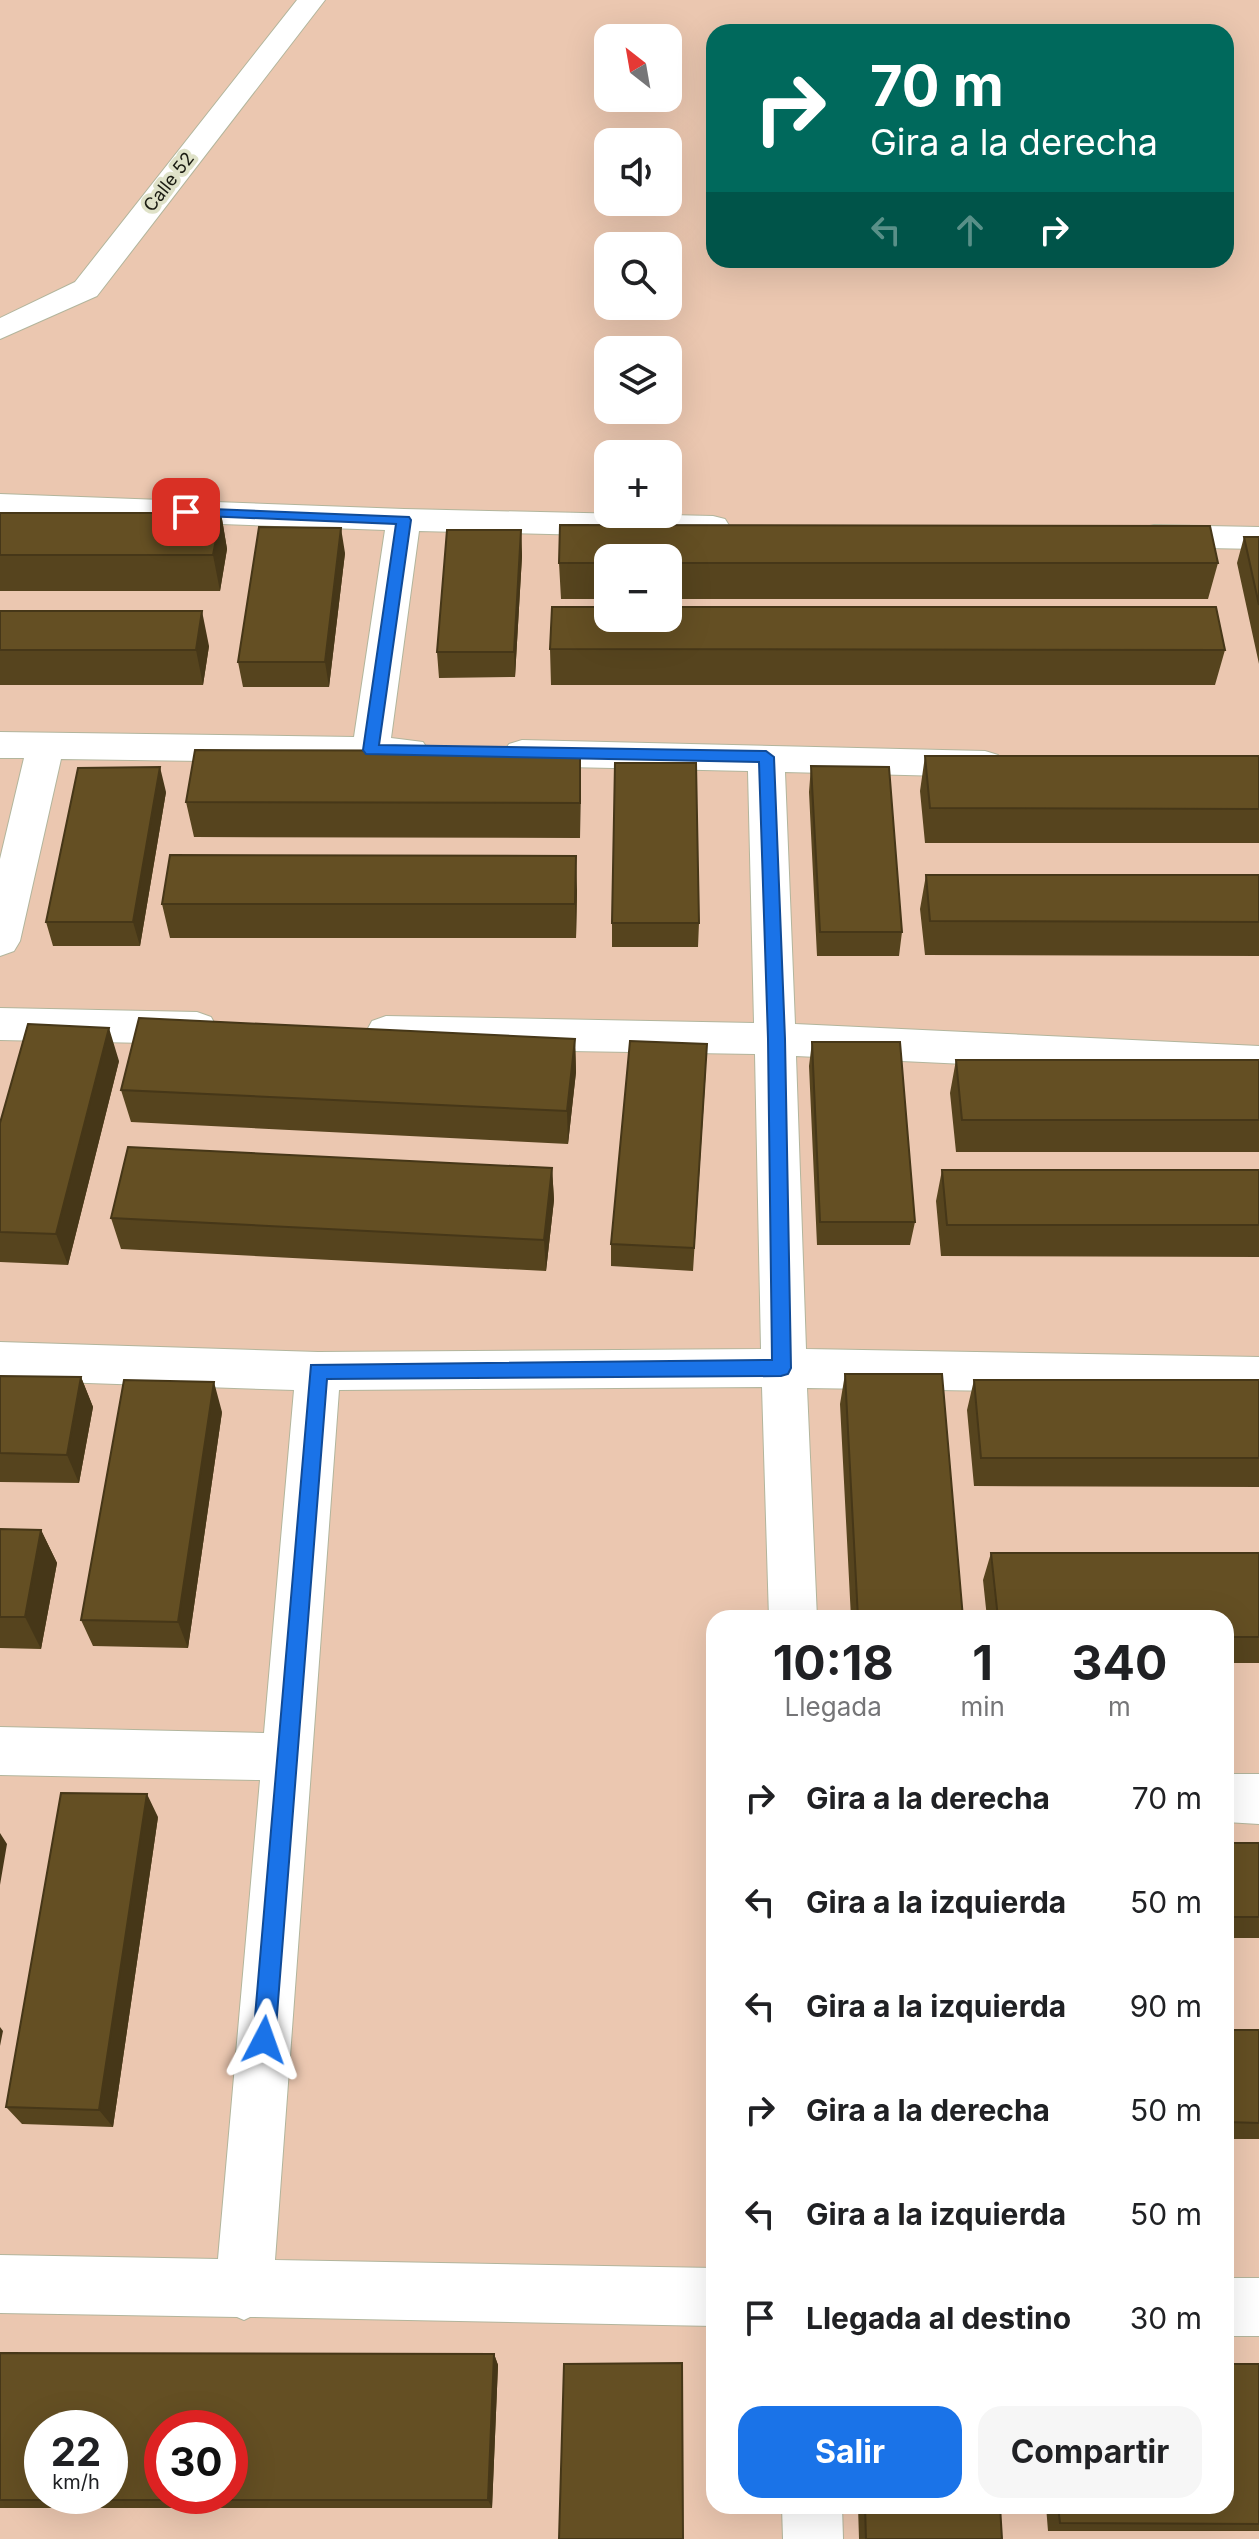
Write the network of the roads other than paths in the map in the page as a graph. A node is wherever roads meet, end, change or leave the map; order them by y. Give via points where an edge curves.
1 (311, 0) edge
2 (0, 330) edge
3 (0, 505) edge
4 (404, 520) junction
5 (752, 527) edge
6 (1116, 535) edge
7 (1259, 538) edge
8 (0, 745) edge
9 (46, 745) junction
10 (371, 750) junction
11 (766, 757) junction
12 (1021, 766) edge
13 (0, 941) edge
14 (0, 1024) edge
15 (238, 1029) edge
16 (349, 1031) edge
17 (776, 1039) junction
18 (1259, 1062) edge
19 (0, 1361) edge
20 (781, 1368) junction
21 (318, 1371) junction
22 (1259, 1376) edge
23 (793, 1610) edge
24 (0, 1751) edge
25 (287, 1757) junction
26 (1234, 1798) edge
27 (1259, 1799) edge
28 (0, 2284) edge
29 (244, 2291) junction
30 (706, 2297) edge
31 (1234, 2307) edge
32 (1259, 2307) edge
33 (812, 2514) edge
34 (813, 2539) edge

1 - 2 street, Calle 52 via 86,289
3 - 4 street
4 - 5 street
4 - 10 street
6 - 7 street
8 - 9 street
9 - 10 street
9 - 13 street
10 - 11 street
11 - 12 street
11 - 17 street
14 - 15 street
16 - 17 street
17 - 18 street
17 - 20 street
19 - 21 street
20 - 21 street
20 - 22 street
20 - 23 street
21 - 25 street
24 - 25 street
25 - 29 street
26 - 27 street
28 - 29 street
29 - 30 street
31 - 32 street
33 - 34 street

